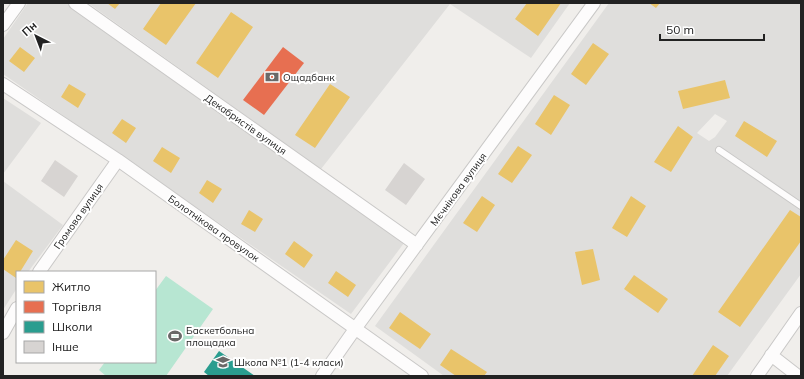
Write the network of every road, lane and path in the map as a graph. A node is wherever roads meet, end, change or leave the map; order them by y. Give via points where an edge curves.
1 (19, 3) edge
2 (75, 3) edge
3 (594, 3) edge
4 (3, 25) edge
5 (3, 84) edge
6 (719, 150) dead end
7 (118, 160) junction
8 (801, 206) edge
9 (417, 245) junction
10 (40, 271) edge
11 (16, 310) edge
12 (801, 312) edge
13 (355, 329) junction
14 (3, 333) edge
15 (771, 355) junction
16 (322, 376) edge
17 (422, 376) edge
18 (758, 376) edge
19 (798, 376) edge

1 - 4 street
2 - 9 street, Декабристів вулиця
3 - 9 street, Мєчнікова вулиця
5 - 7 street, Болотнікова провулок
6 - 8 lane
7 - 10 street, Громова вулиця
7 - 13 street, Болотнікова провулок
9 - 13 street, Мєчнікова вулиця
11 - 14 street
12 - 15 street
13 - 16 street, Мєчнікова вулиця
13 - 17 street, Болотнікова провулок
15 - 18 street
15 - 19 street

